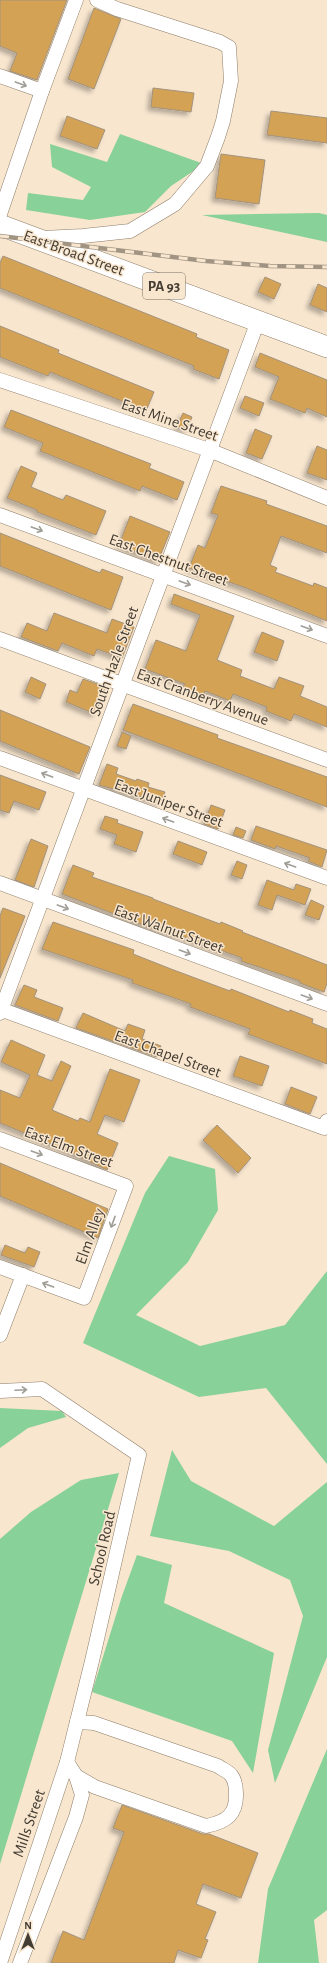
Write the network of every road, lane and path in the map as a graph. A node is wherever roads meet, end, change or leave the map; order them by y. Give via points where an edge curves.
1 (76, 0) edge
2 (97, 0) edge
3 (0, 76) edge
4 (42, 91) junction
5 (0, 214) edge
6 (0, 225) edge
7 (36, 238) junction
8 (258, 320) junction
9 (327, 347) edge
10 (0, 380) edge
11 (210, 450) junction
12 (327, 498) edge
13 (0, 515) edge
14 (163, 575) junction
15 (327, 636) edge
16 (0, 639) edge
17 (122, 684) junction
18 (0, 758) edge
19 (327, 760) edge
20 (84, 788) junction
21 (327, 878) edge
22 (0, 883) edge
23 (42, 899) junction
24 (327, 1004) edge
25 (0, 1010) edge
26 (326, 1125) edge
27 (0, 1139) edge
28 (126, 1186) joint
29 (0, 1267) edge
30 (23, 1276) junction
31 (0, 1335) edge
32 (0, 1391) edge
33 (77, 1722) junction
34 (67, 1762) junction
35 (76, 1776) junction
36 (0, 1963) edge
37 (20, 1963) edge

1 - 4 street
2 - 7 street via 229,47 231,81 223,120 207,166 175,204 130,231
3 -> 4 street
4 - 5 street
6 - 7 highway, East Broad Street / PA 93
7 - 8 highway, East Broad Street / PA 93
8 - 9 highway, East Broad Street / PA 93
8 - 11 street, South Hazle Street
10 - 11 street, East Mine Street
11 - 12 street, East Mine Street
11 - 14 street, South Hazle Street
13 -> 14 street, East Chestnut Street
14 -> 15 street, East Chestnut Street
14 - 17 street, South Hazle Street
16 - 17 street, East Cranberry Avenue
17 - 19 street, East Cranberry Avenue
17 - 20 street, South Hazle Street
20 -> 18 street, East Juniper Street
21 -> 20 street, East Juniper Street
20 - 23 street, South Hazle Street
22 - 23 street, East Walnut Street
23 -> 24 street, East Walnut Street
23 - 25 street, South Hazle Street
25 - 26 street, East Chapel Street
27 -> 28 street, East Elm Street
28 -> 30 street, Elm Alley via 84,1298
29 - 30 street
30 - 31 street
32 -> 33 street, School Road via 42,1389 139,1455
33 - 34 street, School Road
33 - 35 street via 94,1722 218,1766 231,1775 236,1787 237,1803 230,1816 219,1823 206,1826 95,1787
34 - 35 street
34 - 36 street, Mills Street
35 - 37 street via 82,1795 76,1817

